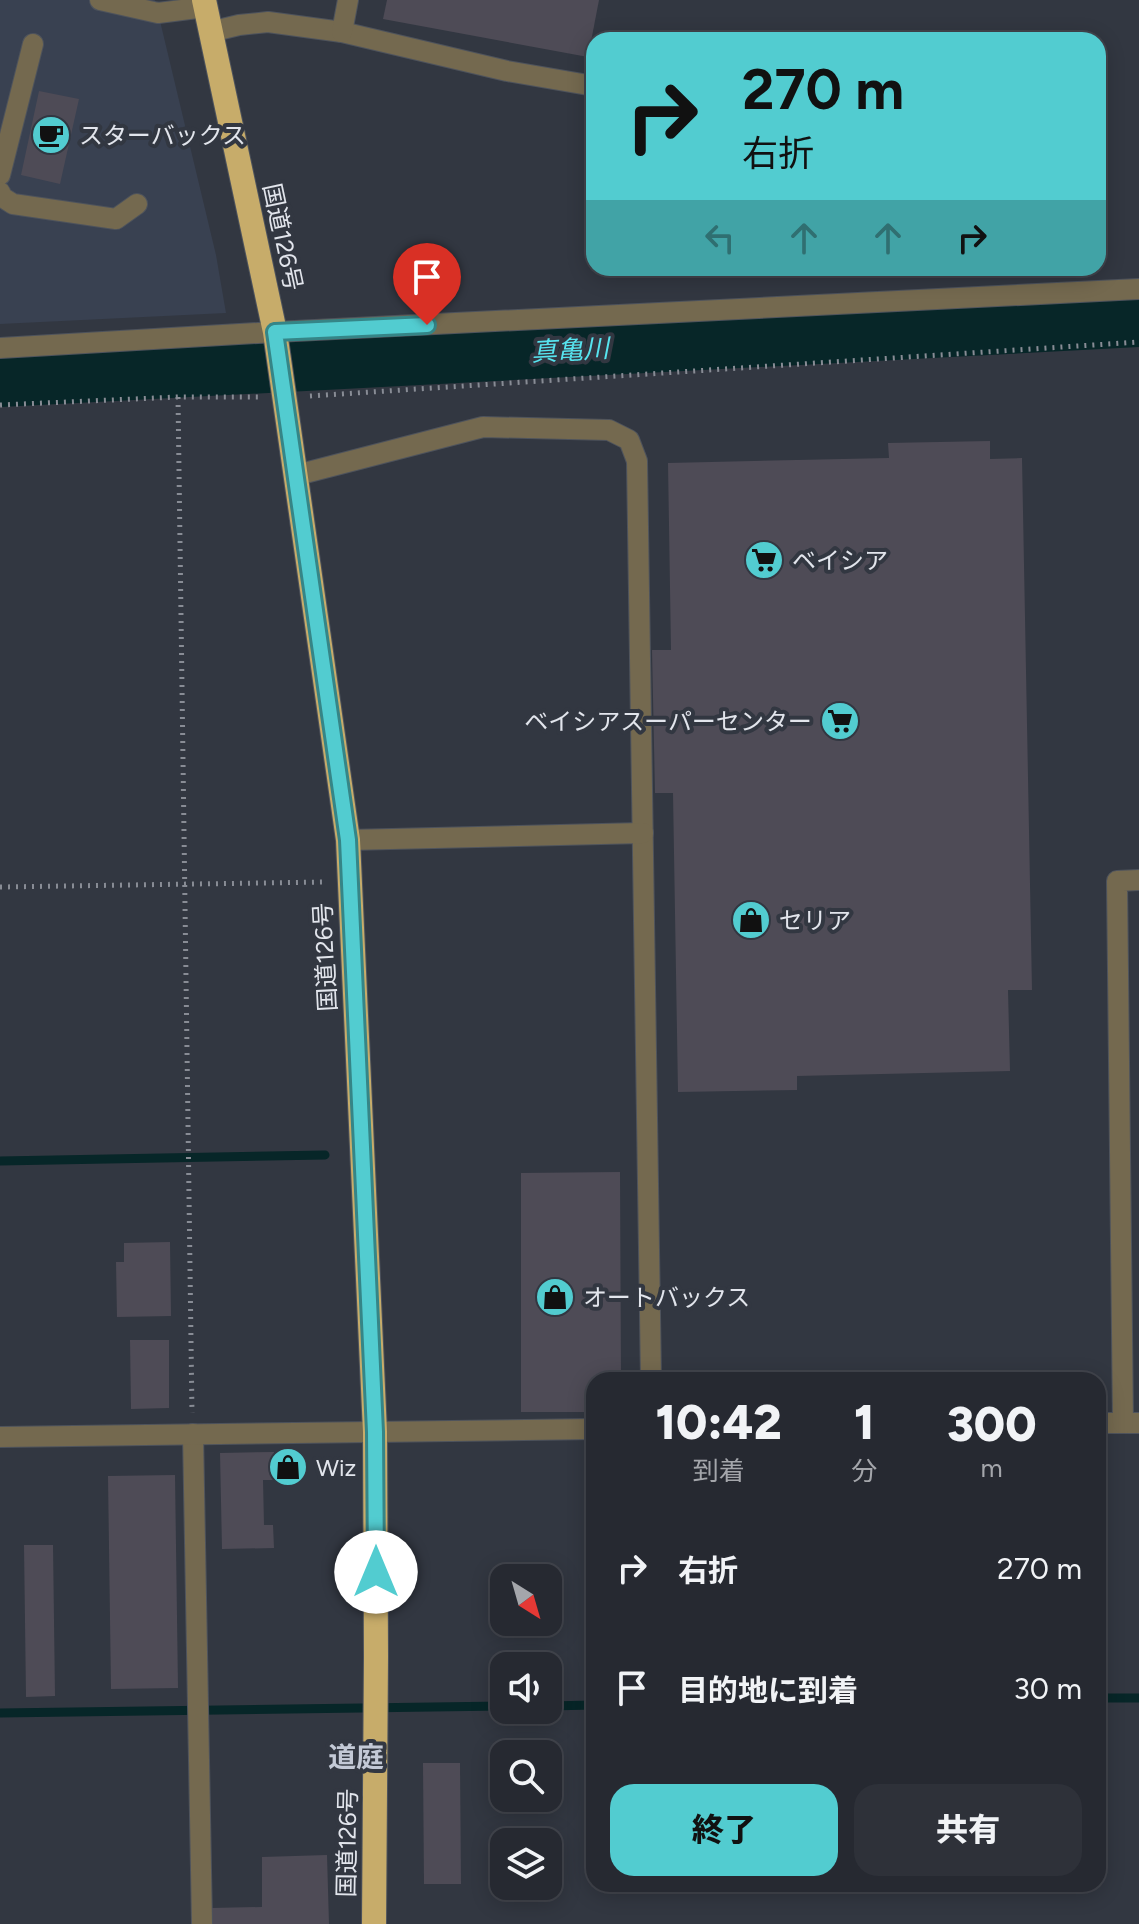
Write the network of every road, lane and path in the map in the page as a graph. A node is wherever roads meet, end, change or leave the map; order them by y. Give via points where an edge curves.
1 (100, 0) edge
2 (348, 0) edge
3 (204, 4) edge
4 (210, 32) junction
5 (342, 32) junction
6 (33, 44) dead end
7 (586, 85) edge
8 (0, 175) edge
9 (0, 192) edge
10 (137, 204) dead end
11 (1139, 289) edge
12 (275, 332) junction
13 (1139, 342) edge
14 (0, 348) edge
15 (178, 397) junction
16 (284, 397) junction
17 (0, 405) edge
18 (297, 475) junction
19 (643, 833) junction
20 (348, 840) junction
21 (1139, 880) edge
22 (350, 881) junction
23 (186, 884) junction
24 (0, 887) edge
25 (651, 1372) edge
26 (1106, 1423) edge
27 (1131, 1423) edge
28 (586, 1429) edge
29 (375, 1432) junction
30 (193, 1434) junction
31 (0, 1437) edge
32 (202, 1924) edge
33 (374, 1924) edge

1 - 3 street via 158,13
2 - 5 street
3 - 4 highway, 国道126号
4 - 5 street via 268,22
4 - 12 highway, 国道126号
5 - 7 street
6 - 8 street
9 - 10 street via 13,204 116,219
11 - 12 street
12 - 14 street
12 - 16 highway, 国道126号
13 - 16 path
15 - 16 path
15 - 17 path
15 - 23 path
16 - 18 highway, 国道126号
18 - 19 street via 483,427 609,430 629,440 637,461
18 - 20 highway, 国道126号
19 - 20 street
19 - 25 street
20 - 22 highway, 国道126号
21 - 27 street via 1117,881
22 - 23 path
22 - 29 highway, 国道126号
23 - 24 path
23 - 30 path
26 - 27 street
28 - 29 street
29 - 30 street
29 - 33 highway, 国道126号
30 - 31 street
30 - 32 street

